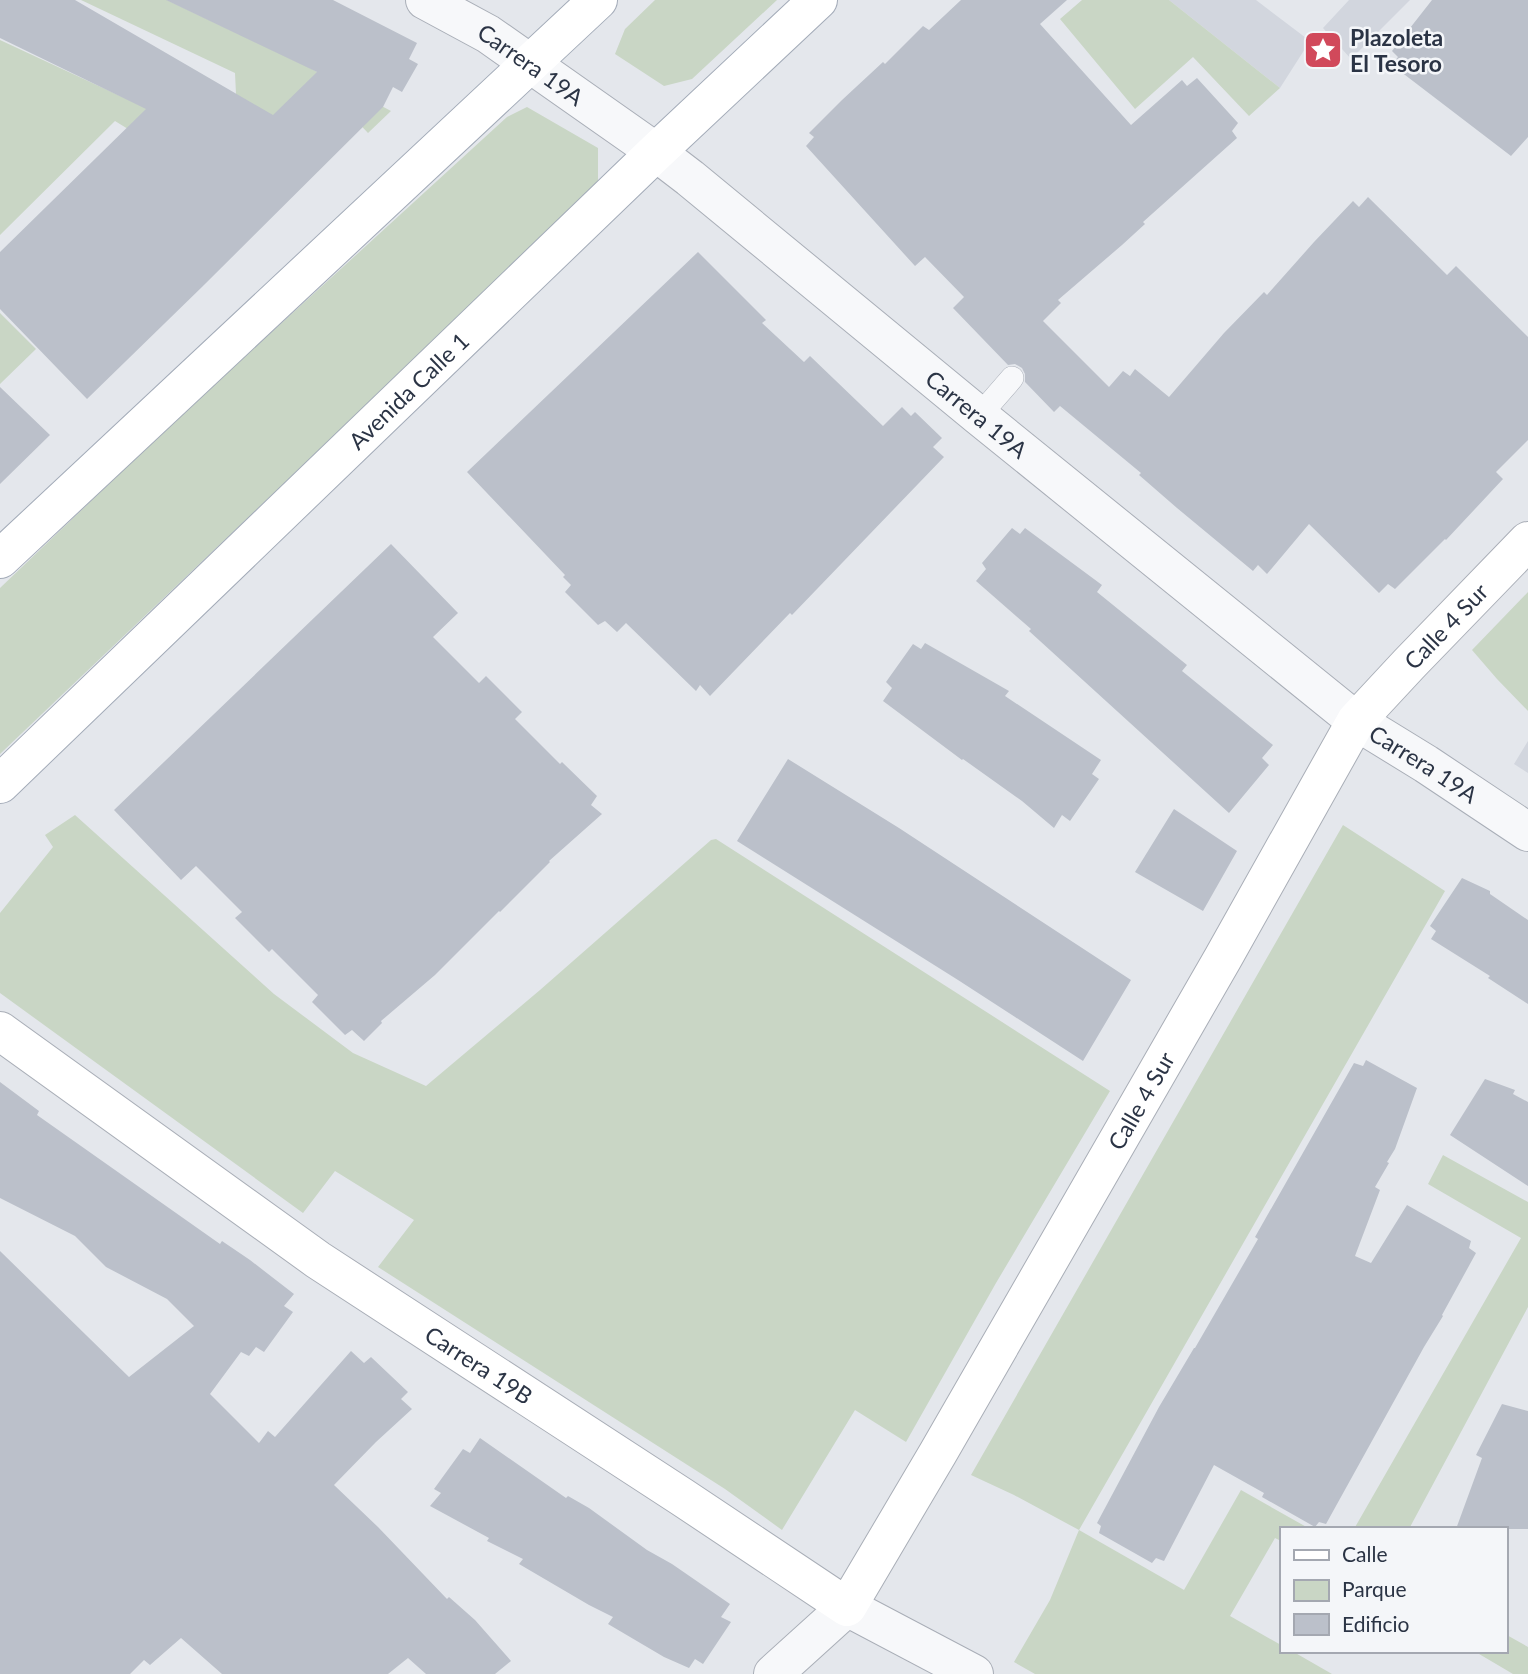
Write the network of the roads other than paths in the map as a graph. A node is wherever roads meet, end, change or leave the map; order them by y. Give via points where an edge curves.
1 (425, 0) edge
2 (598, 0) edge
3 (818, 0) edge
4 (532, 64) junction
5 (656, 152) junction
6 (1012, 378) dead end
7 (979, 416) junction
8 (1528, 541) edge
9 (0, 559) edge
10 (1356, 722) junction
11 (0, 784) edge
12 (1528, 832) edge
13 (0, 1031) edge
14 (847, 1607) junction
15 (774, 1674) edge
16 (974, 1674) edge

1 - 4 street, Carrera 19A
2 - 4 main road
3 - 5 main road, Avenida Calle 1
4 - 5 street, Carrera 19A
4 - 9 main road
5 - 7 street, Carrera 19A
5 - 11 main road, Avenida Calle 1
6 - 7 lane
7 - 10 street, Carrera 19A
8 - 10 main road, Calle 4 Sur
10 - 12 street, Carrera 19A
10 - 14 main road, Calle 4 Sur
13 - 14 main road, Carrera 19B via 318,1260
14 - 15 street, Calle 4 Sur
14 - 16 street, Carrera 19B

